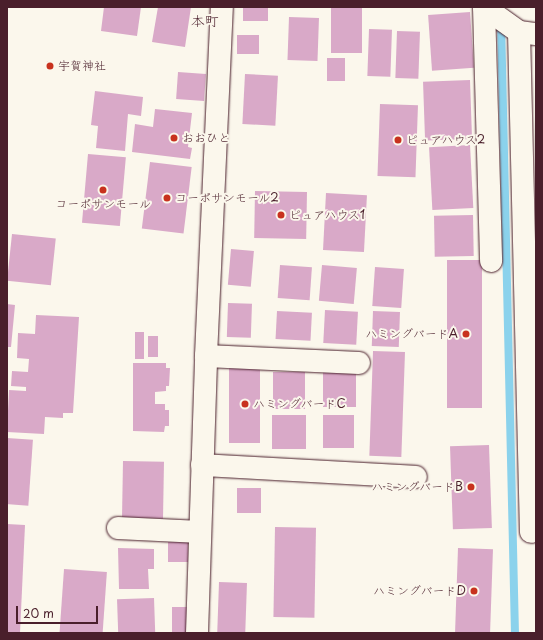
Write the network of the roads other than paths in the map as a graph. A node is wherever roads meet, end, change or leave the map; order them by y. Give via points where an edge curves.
1 (222, 7) edge
2 (487, 9) edge
3 (522, 31) edge
4 (491, 261) dead end
5 (206, 356) junction
6 (359, 363) dead end
7 (202, 465) junction
8 (416, 477) dead end
9 (118, 528) dead end
10 (200, 532) junction
11 (531, 532) dead end
12 (197, 633) edge

1 - 5 street
2 - 3 street
2 - 4 street
3 - 11 street
5 - 6 street
5 - 7 street
7 - 8 street
7 - 10 street
9 - 10 street
10 - 12 street

